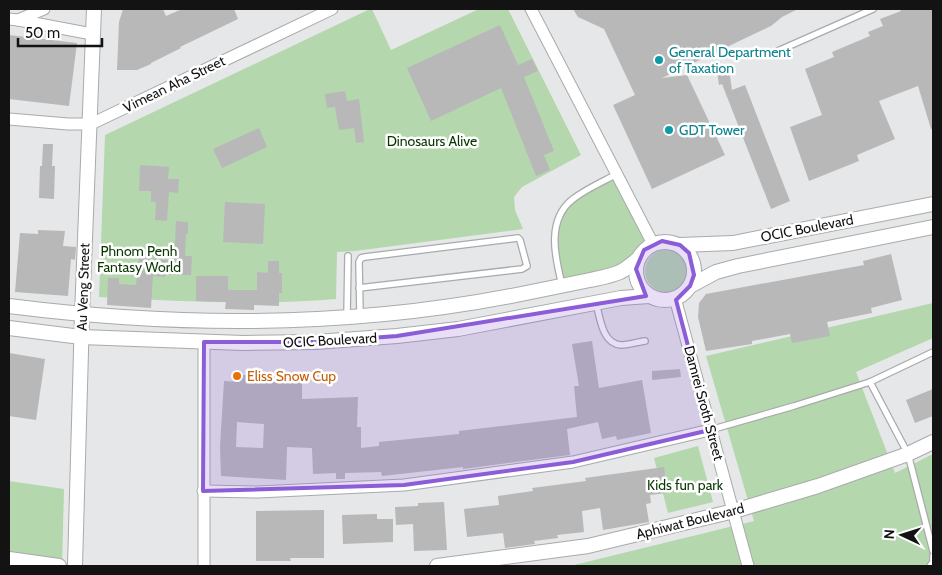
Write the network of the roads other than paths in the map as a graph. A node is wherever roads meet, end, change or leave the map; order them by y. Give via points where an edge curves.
1 (44, 9) edge
2 (94, 9) edge
3 (332, 9) edge
4 (531, 9) edge
5 (873, 9) edge
6 (13, 19) edge
7 (92, 34) junction
8 (771, 54) dead end
9 (9, 119) edge
10 (90, 124) junction
11 (617, 174) junction
12 (933, 204) edge
13 (933, 228) edge
14 (653, 244) junction
15 (680, 245) junction
16 (348, 256) dead end
17 (638, 259) junction
18 (562, 286) junction
19 (690, 286) junction
20 (359, 288) junction
21 (649, 296) junction
22 (675, 298) junction
23 (596, 303) junction
24 (9, 306) edge
25 (82, 315) junction
26 (354, 317) junction
27 (9, 328) edge
28 (81, 337) junction
29 (645, 341) dead end
30 (204, 342) junction
31 (933, 352) edge
32 (870, 382) junction
33 (710, 430) junction
34 (933, 442) edge
35 (908, 454) junction
36 (203, 491) junction
37 (734, 511) junction
38 (933, 551) edge
39 (933, 556) edge
40 (9, 559) edge
41 (60, 566) edge
42 (74, 566) edge
43 (204, 566) edge
44 (438, 566) edge
45 (748, 566) edge
46 (930, 566) edge

1 - 6 street
2 - 7 street, Au Veng Street
3 - 10 street, Vimean Aha Street
4 - 11 street
5 - 8 lane
6 - 7 street
7 - 10 street, Au Veng Street
9 - 10 street, Vimean Aha Street
10 - 25 street, Au Veng Street
11 - 14 street
11 - 18 lane via 572,200 561,213 554,244
12 - 15 street, OCIC Boulevard via 733,243
13 - 19 street, OCIC Boulevard via 738,266 716,272
14 - 15 street via 662,241
14 - 17 street
15 - 19 street via 694,264
16 - 26 lane
17 - 18 street, OCIC Boulevard via 619,273
17 - 21 street via 637,280
18 - 26 street, OCIC Boulevard via 453,306
19 - 22 street
20 - 20 lane via 359,262 365,257 518,238 527,266
20 - 26 lane
21 - 22 street via 666,300
21 - 23 street, OCIC Boulevard
22 - 33 street, Damrei Sroth Street
23 - 29 lane via 605,336 612,343
23 - 30 street, OCIC Boulevard via 458,329 397,336 316,342
24 - 25 street, OCIC Boulevard
25 - 26 street, OCIC Boulevard via 244,322
25 - 28 street, Au Veng Street
27 - 28 street, OCIC Boulevard
28 - 30 street, OCIC Boulevard
28 - 42 street, Au Veng Street
30 - 36 street
31 - 32 lane
32 - 33 lane
32 - 35 lane
33 - 36 street via 573,462 404,485 258,492
33 - 37 street, Damrei Sroth Street
34 - 35 street, Aphiwat Boulevard
35 - 37 street, Aphiwat Boulevard
35 - 38 lane
36 - 43 street
37 - 44 street, Aphiwat Boulevard via 588,546
37 - 45 street, Damrei Sroth Street
39 - 46 lane
40 - 41 street

